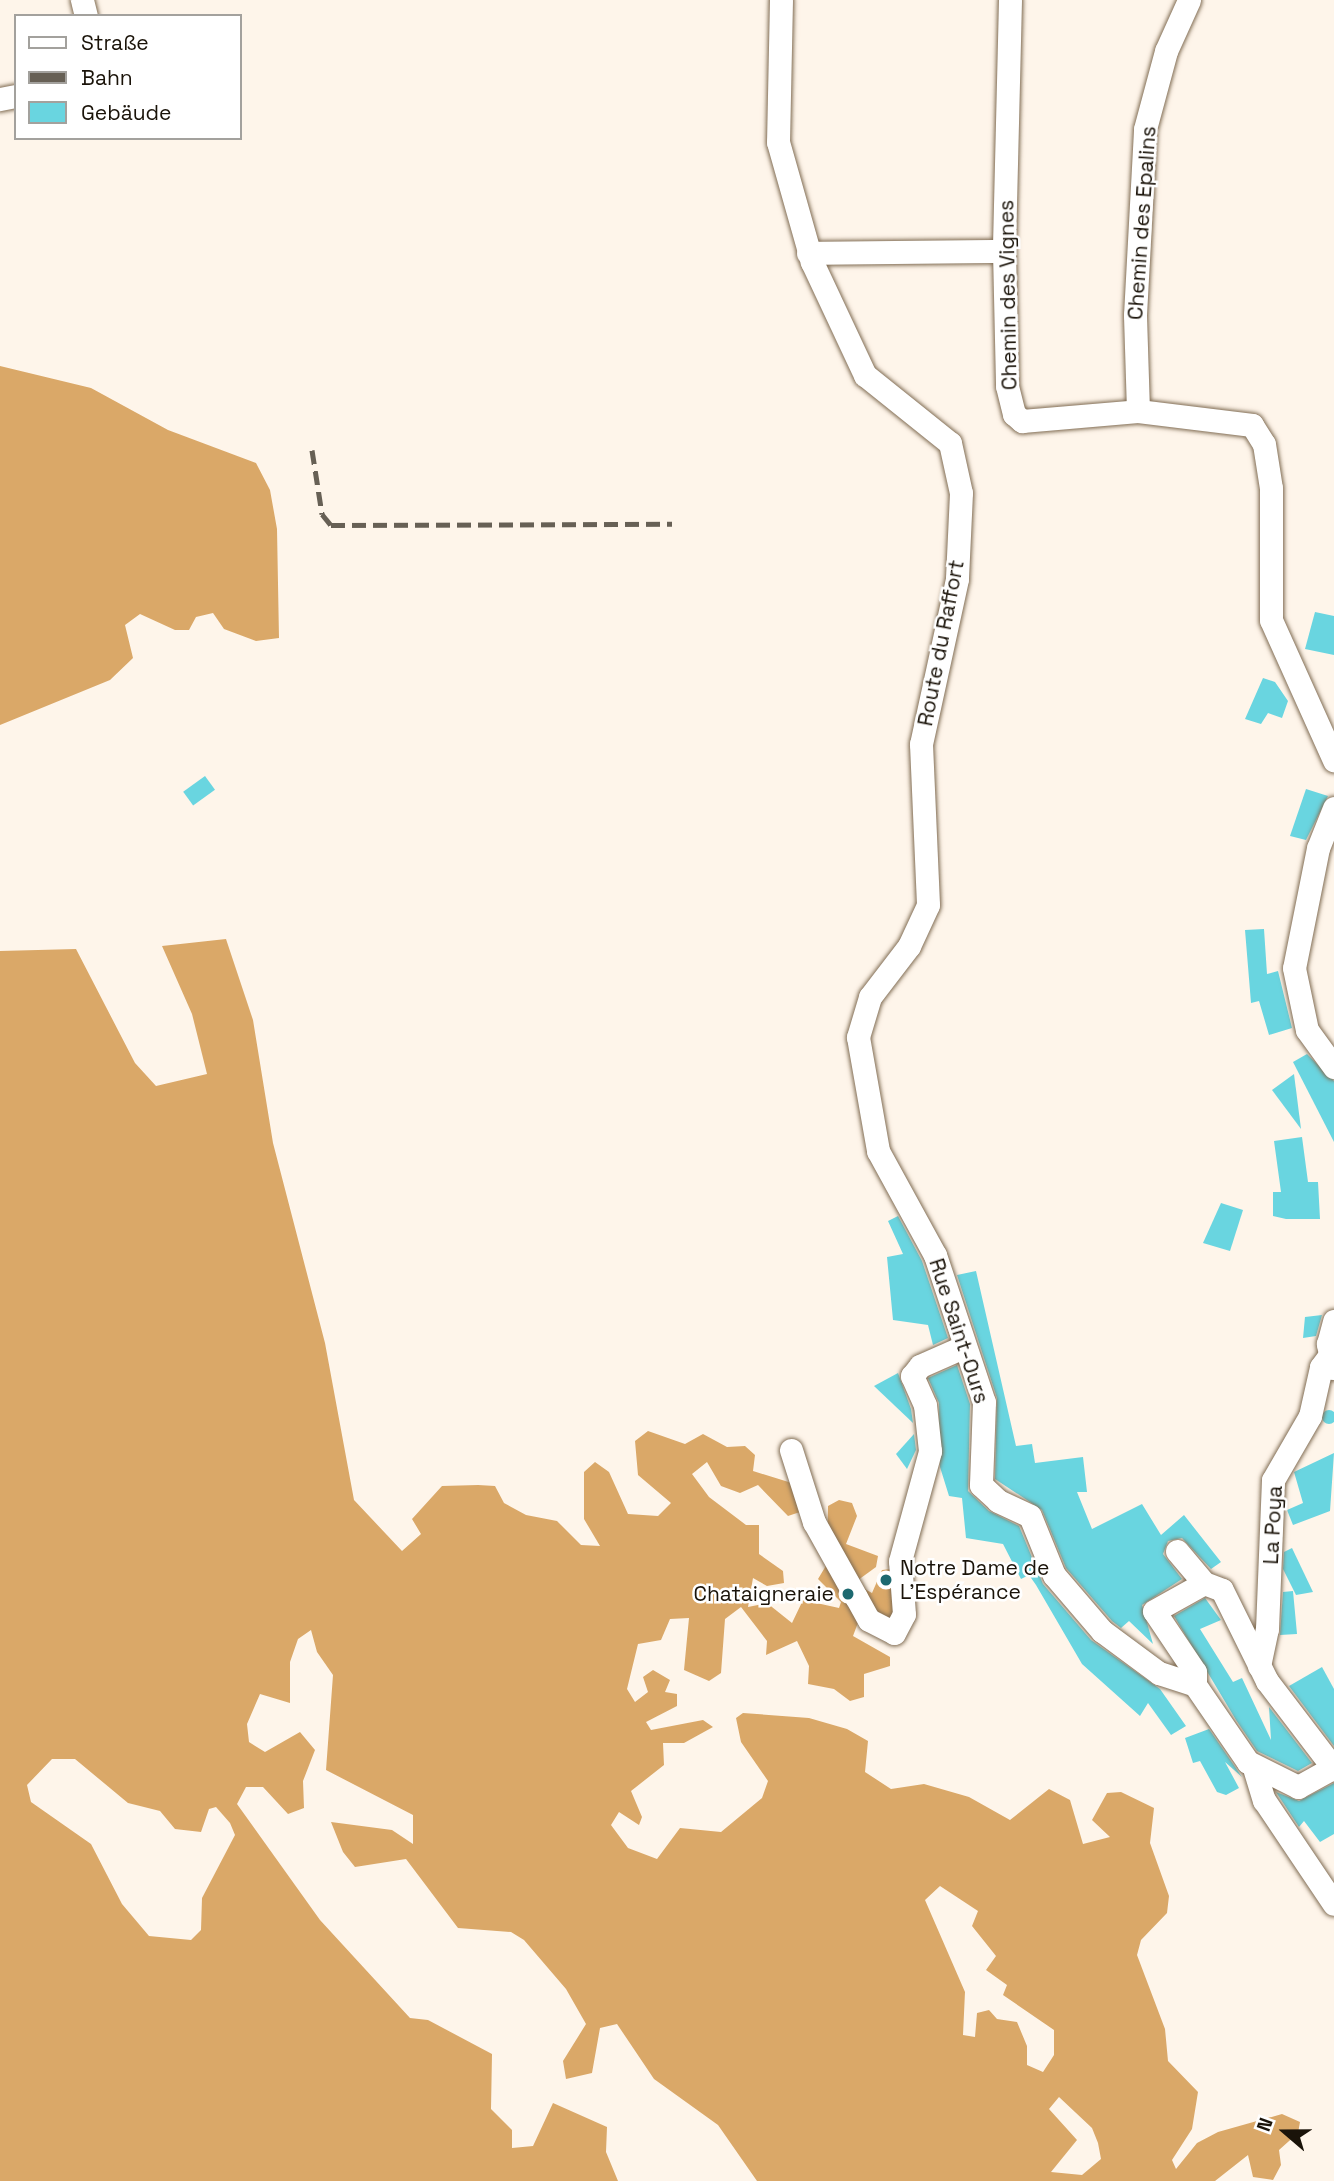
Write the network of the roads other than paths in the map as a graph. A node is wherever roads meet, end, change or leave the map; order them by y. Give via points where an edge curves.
1 (781, 0) edge
2 (1010, 0) edge
3 (1189, 0) edge
4 (1004, 251) junction
5 (808, 253) junction
6 (1138, 411) junction
7 (1334, 760) edge
8 (1334, 808) edge
9 (922, 924) joint
10 (1334, 1067) edge
11 (1334, 1321) edge
12 (963, 1347) junction
13 (1332, 1363) edge
14 (791, 1450) dead end
15 (1177, 1551) dead end
16 (1204, 1583) junction
17 (1259, 1666) junction
18 (1195, 1685) junction
19 (1254, 1768) junction
20 (1333, 1768) edge
21 (1334, 1904) edge

1 - 5 street, Route du Raffort via 778,142
2 - 4 street, Chemin des Vignes
3 - 6 street, Chemin des Epalins via 1166,51 1145,130 1135,315
4 - 5 street
4 - 6 street, Chemin des Vignes via 1007,386 1017,418
5 - 9 street, Route du Raffort via 865,375 947,438 960,481 957,579 921,744 921,847 928,901
6 - 7 street, Chemin des Vignes via 1234,419 1258,432 1271,488 1271,620
8 - 10 street via 1311,873 1294,968 1307,1030
9 - 12 street, Rue Saint-Ours via 863,1010 859,1054 878,1151 935,1255
11 - 13 street, La Poya
12 - 14 street via 920,1366 912,1376 925,1405 930,1451 900,1561 904,1614 894,1633 880,1628 863,1608 814,1522
12 - 18 street, Rue Saint-Ours via 987,1423 981,1485 998,1502 1030,1516 1054,1574 1102,1630 1159,1672
13 - 17 street, La Poya via 1321,1367 1310,1416 1273,1480 1267,1629
15 - 16 street
16 - 17 street via 1222,1590
16 - 18 street via 1154,1611 1195,1672
17 - 20 street
18 - 19 street
19 - 20 street via 1298,1787
19 - 21 street via 1264,1800

